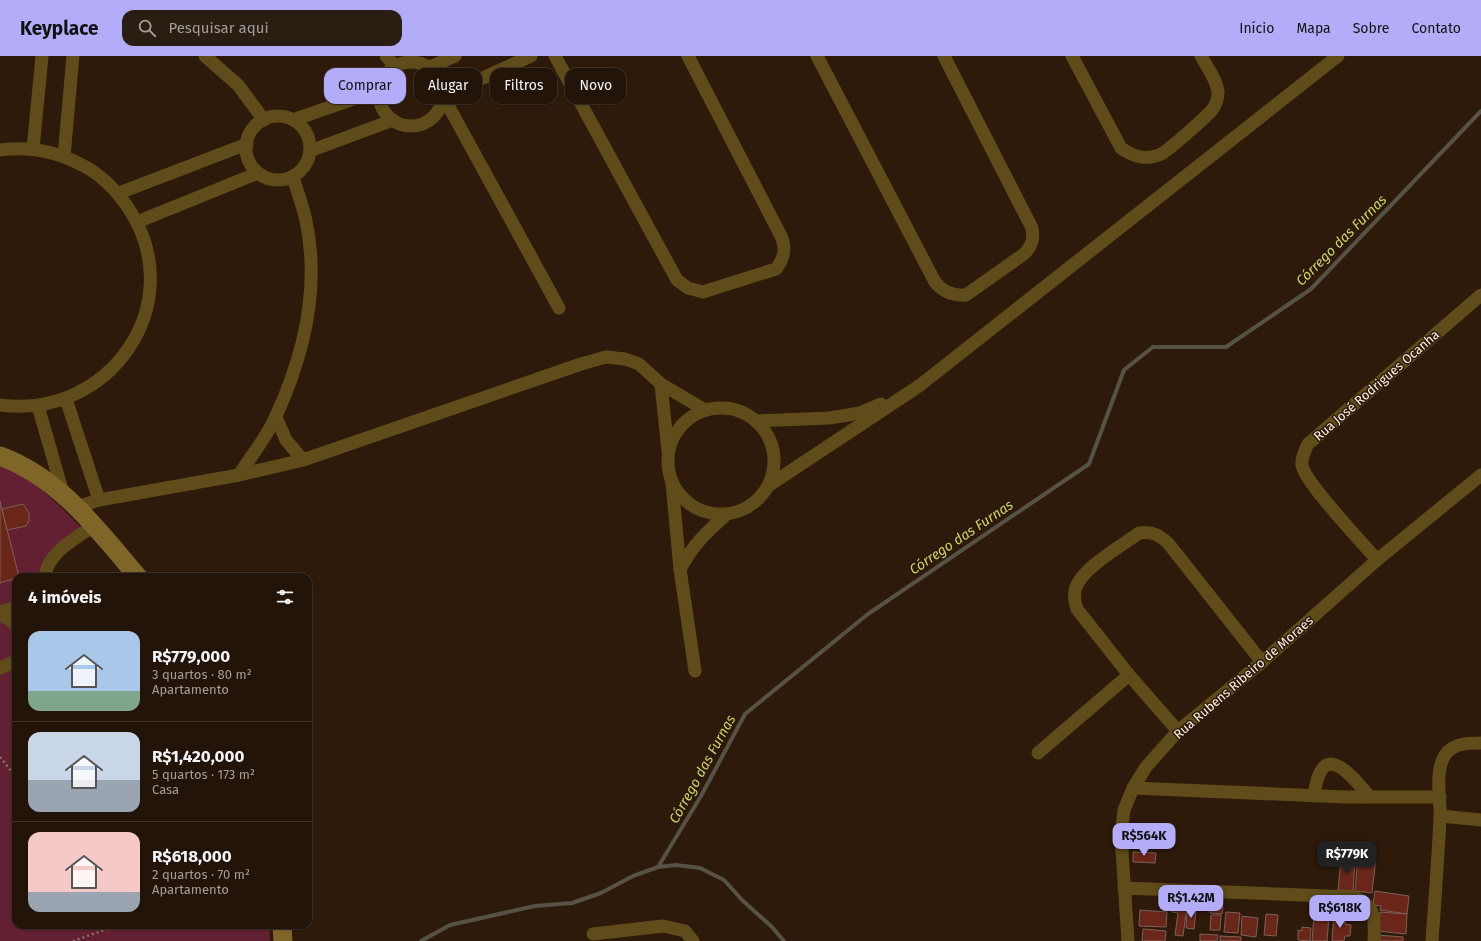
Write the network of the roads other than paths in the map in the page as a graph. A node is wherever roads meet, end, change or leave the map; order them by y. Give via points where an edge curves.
1 (42, 56) edge
2 (73, 56) edge
3 (205, 56) edge
4 (386, 56) edge
5 (455, 56) edge
6 (531, 56) edge
7 (555, 56) edge
8 (688, 56) edge
9 (817, 56) edge
10 (944, 56) edge
11 (1072, 56) edge
12 (1201, 56) edge
13 (1338, 56) edge
14 (395, 66) junction
15 (392, 68) edge
16 (430, 68) joint
17 (482, 78) edge
18 (339, 104) edge
19 (381, 104) edge
20 (441, 104) edge
21 (447, 104) edge
22 (264, 120) junction
23 (293, 120) junction
24 (392, 120) junction
25 (247, 144) junction
26 (33, 149) junction
27 (0, 150) edge
28 (310, 151) junction
29 (64, 156) junction
30 (258, 173) junction
31 (293, 177) junction
32 (119, 193) junction
33 (137, 222) junction
34 (1481, 295) edge
35 (559, 308) dead end
36 (661, 384) junction
37 (919, 386) junction
38 (66, 399) junction
39 (0, 405) edge
40 (38, 406) junction
41 (705, 410) junction
42 (276, 417) junction
43 (756, 420) junction
44 (668, 454) junction
45 (303, 460) junction
46 (2, 461) edge
47 (1481, 475) edge
48 (239, 476) junction
49 (672, 482) junction
50 (768, 486) junction
51 (63, 493) junction
52 (99, 500) junction
53 (77, 507) junction
54 (727, 514) junction
55 (95, 525) junction
56 (1377, 560) junction
57 (680, 569) junction
58 (46, 573) edge
59 (135, 573) edge
60 (12, 609) edge
61 (0, 612) edge
62 (0, 615) edge
63 (12, 622) edge
64 (1262, 662) junction
65 (695, 671) dead end
66 (1129, 675) junction
67 (1178, 731) junction
68 (1481, 743) edge
69 (1038, 753) dead end
70 (1133, 788) junction
71 (1314, 796) junction
72 (1369, 796) junction
73 (1440, 797) junction
74 (1441, 816) junction
75 (1481, 820) edge
76 (1124, 888) junction
77 (282, 929) edge
78 (593, 934) dead end
79 (283, 941) edge
80 (693, 941) edge
81 (1128, 941) edge
82 (1374, 941) edge
83 (1432, 941) edge

1 - 26 street
2 - 29 street
3 - 22 street via 238,85
4 - 14 street
5 - 16 street
6 - 17 street
7 - 8 street via 677,280 688,288 703,292 776,269 783,258 784,248 782,238
9 - 10 street via 935,282 948,293 960,296 966,295 1024,254 1031,245 1033,234
11 - 12 street via 1121,148 1134,156 1148,158 1162,154 1215,105 1217,86
13 - 37 street
14 - 15 street
14 - 16 street via 403,62 412,62
18 - 23 street
19 - 24 street
20 - 24 street via 429,120 410,126
21 - 35 street
22 - 23 street via 273,116 284,116
22 - 25 street via 255,126
23 - 28 street via 301,125 306,133
24 - 28 street
25 - 30 street via 247,155
25 - 32 street
26 - 27 street
26 - 29 street
28 - 31 street via 303,169
29 - 32 street via 94,171
30 - 31 street via 276,180
30 - 33 street
31 - 42 street via 306,221 310,257 310,298 302,347
32 - 33 street
33 - 38 street via 144,238 150,274 148,297 140,326 133,342 111,371
34 - 56 street, Rua José Rodrigues Ocanha via 1308,444 1304,453 1303,470 1313,485
36 - 41 street
36 - 44 street
36 - 45 street via 639,364 625,359 606,358 581,364
37 - 43 street via 860,413 829,418
37 - 50 street
38 - 40 street
38 - 52 street
39 - 40 street
40 - 51 street
41 - 43 street via 723,408 740,411
41 - 44 street via 690,418 677,431
42 - 45 street via 286,440
42 - 48 street
43 - 50 street via 767,434 773,451 773,469
44 - 49 street
45 - 48 street
46 - 51 main road via 26,468
47 - 56 street, Rua Rubens Ribeiro de Moraes
48 - 52 street
49 - 54 street via 681,496 694,507 710,513
49 - 57 street
50 - 54 street via 757,499 743,509
51 - 53 main road
52 - 53 street
53 - 55 main road
54 - 57 street via 701,537
55 - 58 street via 60,550 50,561
55 - 59 main road
56 - 64 street, Rua Rubens Ribeiro de Moraes
57 - 65 street
60 - 61 street
62 - 63 street
64 - 66 street via 1168,543 1155,533 1147,531 1139,533 1085,573 1075,590 1077,609
64 - 67 street, Rua Rubens Ribeiro de Moraes
66 - 67 street
66 - 69 street
67 - 70 street, Rua Rubens Ribeiro de Moraes via 1146,766
68 - 73 street via 1457,745 1444,756
70 - 71 street
70 - 76 street, Rua Rubens Ribeiro de Moraes via 1124,810 1121,836
71 - 72 street
71 - 72 street via 1320,771 1326,765 1332,764 1345,769
72 - 73 street
73 - 74 street
74 - 75 street
74 - 83 street
76 - 81 street, Rua Rubens Ribeiro de Moraes
76 - 82 street via 1352,897 1368,905 1375,921
77 - 79 main road
78 - 80 street via 663,926 685,931

